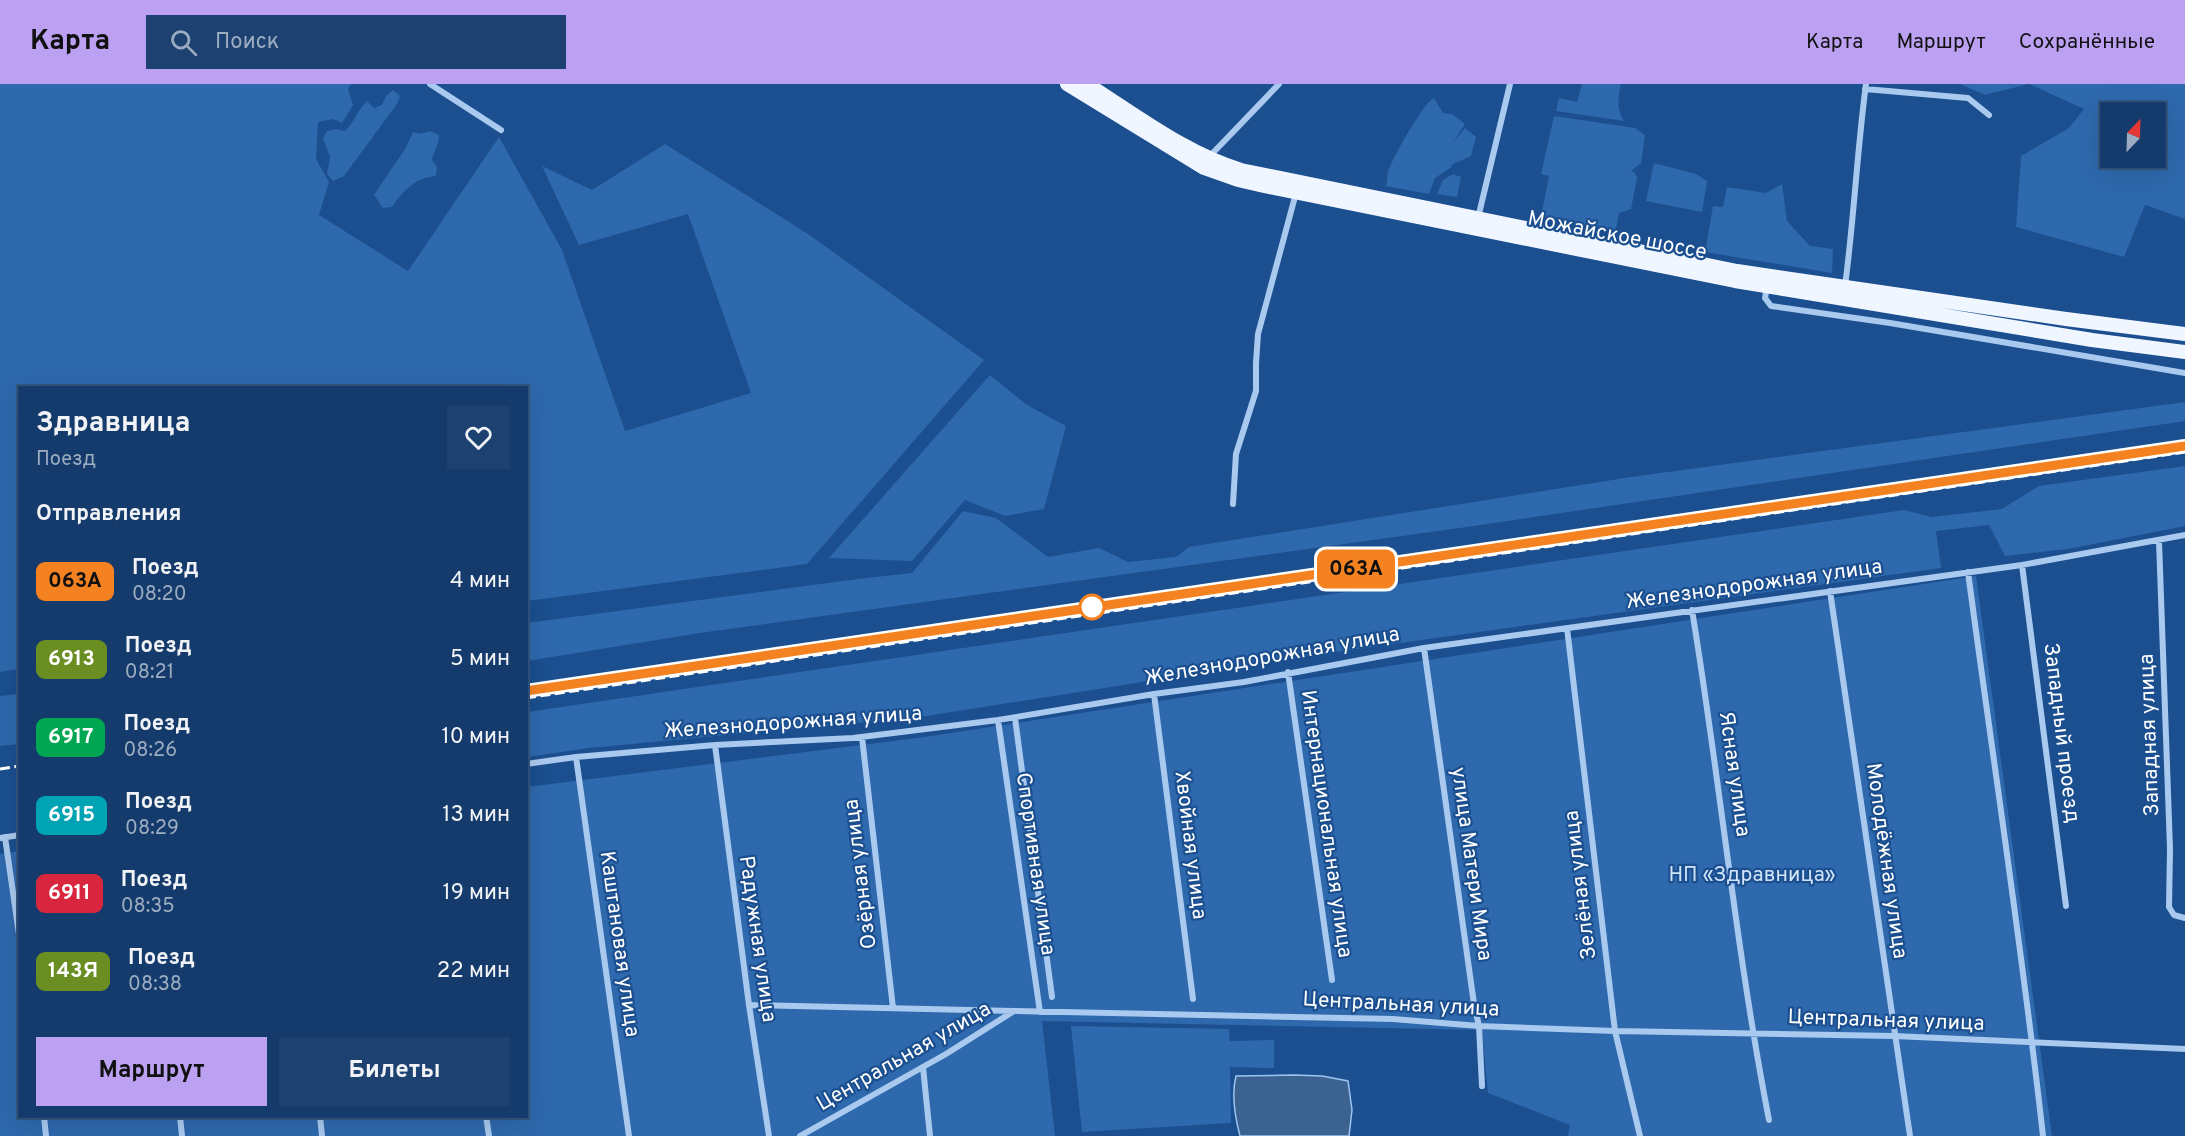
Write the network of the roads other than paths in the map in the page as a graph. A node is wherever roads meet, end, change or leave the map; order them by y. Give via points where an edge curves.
1 (430, 84) edge
2 (1067, 84) edge
3 (1087, 84) edge
4 (1279, 84) edge
5 (1510, 84) edge
6 (1866, 87) edge
7 (1989, 115) dead end
8 (501, 130) dead end
9 (1209, 158) junction
10 (1296, 193) junction
11 (1478, 219) junction
12 (1767, 286) junction
13 (1845, 287) junction
14 (2185, 334) edge
15 (2185, 352) edge
16 (2185, 374) edge
17 (1233, 504) dead end
18 (2185, 535) edge
19 (2159, 541) junction
20 (2022, 565) junction
21 (1968, 572) junction
22 (1830, 591) junction
23 (1692, 610) junction
24 (1567, 628) junction
25 (1424, 648) junction
26 (1288, 672) junction
27 (1154, 694) junction
28 (1015, 718) junction
29 (998, 720) junction
30 (862, 737) junction
31 (715, 745) junction
32 (576, 757) junction
33 (528, 764) edge
34 (18, 835) edge
35 (3, 837) edge
36 (2066, 906) dead end
37 (2185, 918) edge
38 (18, 929) edge
39 (1332, 980) dead end
40 (1052, 997) dead end
41 (1193, 999) dead end
42 (749, 1005) junction
43 (893, 1008) junction
44 (1014, 1011) junction
45 (1040, 1012) junction
46 (1479, 1026) junction
47 (1615, 1031) junction
48 (1752, 1033) junction
49 (1894, 1036) junction
50 (2033, 1043) junction
51 (2185, 1049) edge
52 (923, 1067) junction
53 (1482, 1086) dead end
54 (44, 1118) edge
55 (180, 1118) edge
56 (320, 1118) edge
57 (486, 1118) edge
58 (1769, 1120) dead end
59 (46, 1136) edge
60 (182, 1136) edge
61 (322, 1136) edge
62 (489, 1136) edge
63 (629, 1136) edge
64 (769, 1136) edge
65 (800, 1136) edge
66 (930, 1136) edge
67 (1640, 1136) edge
68 (1910, 1136) edge
69 (2043, 1136) edge

1 - 8 street
2 - 10 main road, Можайское шоссе via 1204,168
3 - 9 main road, Можайское шоссе
4 - 9 street
5 - 11 street
6 - 7 street via 1968,98
6 - 13 street
9 - 11 main road, Можайское шоссе via 1241,170
10 - 12 main road, Можайское шоссе
10 - 17 street via 1258,334 1256,391 1236,454
11 - 13 main road, Можайское шоссе via 1737,271
12 - 15 main road, Можайское шоссе
12 - 16 street via 1766,298 1771,306
13 - 14 main road, Можайское шоссе
18 - 19 street, Железнодорожная улица
19 - 20 street, Железнодорожная улица
19 - 37 street, Западная улица via 2169,907 2174,915
20 - 21 street, Железнодорожная улица
20 - 36 street, Западный проезд
21 - 22 street, Железнодорожная улица
21 - 50 street
22 - 23 street, Железнодорожная улица
22 - 49 street, Молодёжная улица
23 - 24 street, Железнодорожная улица
23 - 48 street, Ясная улица
24 - 25 street, Железнодорожная улица
24 - 47 street, Зелёная улица
25 - 26 street, Железнодорожная улица
25 - 46 street, улица Матери Мира
26 - 27 street, Железнодорожная улица
26 - 39 street, Интернациональная улица
27 - 28 street, Железнодорожная улица
27 - 41 street, Хвойная улица
28 - 29 street, Железнодорожная улица
28 - 40 street
29 - 30 street, Железнодорожная улица
29 - 45 street, Спортивная улица
30 - 31 street, Железнодорожная улица
30 - 43 street, Озёрная улица
31 - 32 street, Железнодорожная улица
31 - 42 street, Радужная улица
32 - 33 street, Железнодорожная улица
32 - 63 street, Каштановая улица
34 - 35 street
35 - 38 street
42 - 43 street
42 - 64 street, Радужная улица
43 - 44 street
44 - 45 street, Центральная улица
44 - 52 street, Центральная улица
45 - 46 street, Центральная улица via 1394,1019
46 - 47 street, Центральная улица
46 - 53 street, улица Матери Мира
47 - 48 street, Центральная улица
47 - 67 street, Зелёная улица
48 - 49 street, Центральная улица
48 - 58 street, Ясная улица
49 - 50 street, Центральная улица
49 - 68 street, Молодёжная улица
50 - 51 street, Центральная улица
50 - 69 street
52 - 65 street, Центральная улица
52 - 66 street
54 - 59 street
55 - 60 street
56 - 61 street
57 - 62 street

